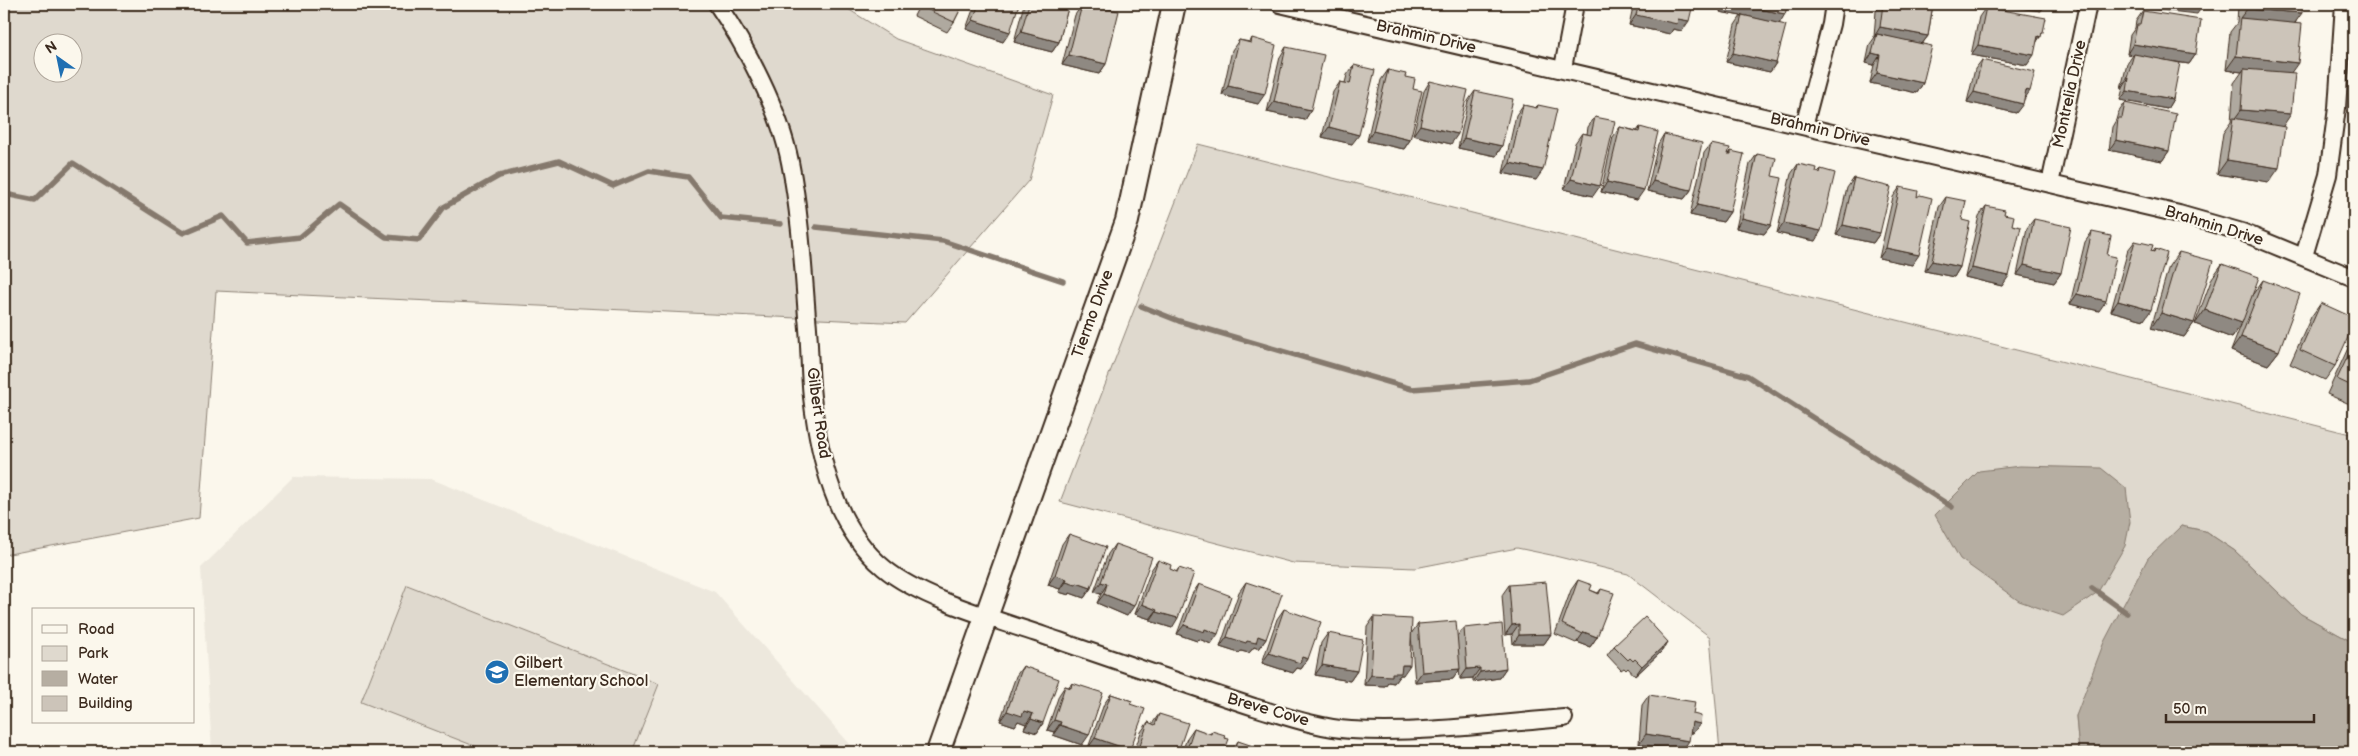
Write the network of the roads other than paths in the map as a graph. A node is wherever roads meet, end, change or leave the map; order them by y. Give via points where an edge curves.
1 (717, 4) edge
2 (1174, 4) edge
3 (1280, 4) edge
4 (1575, 4) edge
5 (1834, 4) edge
6 (2088, 4) edge
7 (2344, 4) edge
8 (1317, 8) edge
9 (1563, 68) junction
10 (1804, 126) junction
11 (2050, 184) junction
12 (2304, 256) junction
13 (2354, 278) edge
14 (985, 616) junction
15 (1564, 718) dead end
16 (938, 752) edge

1 - 14 street, Gilbert Road via 780,122 790,160 808,318 812,396 821,453 835,499 857,539 884,568 915,587
2 - 14 street, Tiermo Drive via 1127,221
3 - 8 street, Brahmin Drive
4 - 9 street
5 - 10 street
6 - 11 street, Montrelia Drive
7 - 12 street via 2337,108 2328,175
8 - 9 street, Brahmin Drive
9 - 10 street, Brahmin Drive
10 - 11 street, Brahmin Drive
11 - 12 street, Brahmin Drive via 2188,216
12 - 13 street, Brahmin Drive
14 - 15 street, Breve Cove via 1254,707 1349,730 1413,731
14 - 16 street

